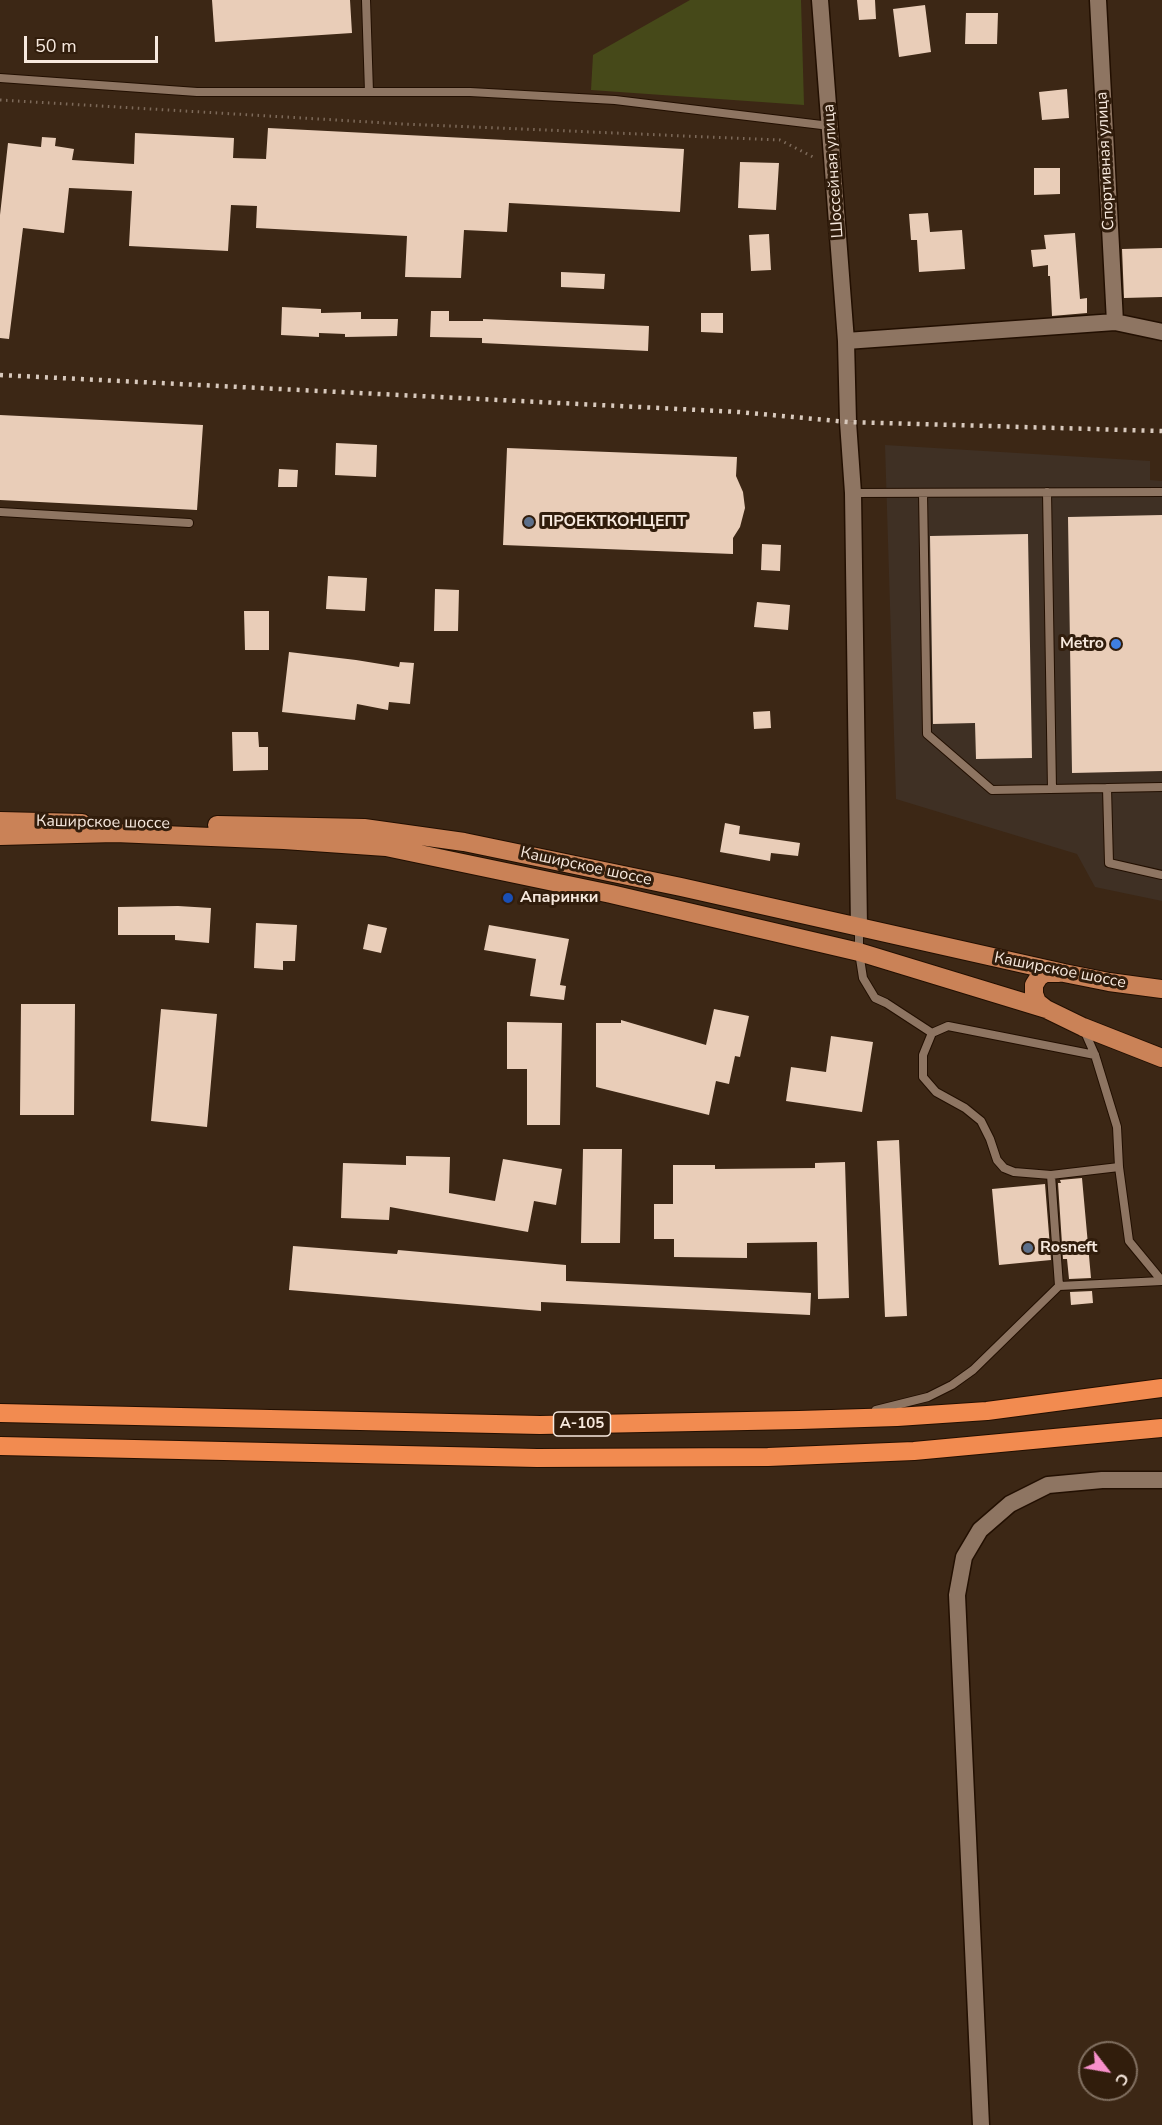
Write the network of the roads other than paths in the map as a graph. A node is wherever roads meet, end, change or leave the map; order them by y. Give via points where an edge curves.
1 (366, 0) edge
2 (820, 0) edge
3 (1098, 0) edge
4 (0, 78) edge
5 (369, 92) junction
6 (830, 126) junction
7 (1115, 322) junction
8 (1162, 332) edge
9 (846, 341) junction
10 (1047, 492) junction
11 (1162, 492) edge
12 (853, 493) junction
13 (923, 493) junction
14 (0, 512) edge
15 (189, 523) dead end
16 (1162, 787) edge
17 (1107, 788) junction
18 (1052, 789) junction
19 (0, 821) edge
20 (0, 836) edge
21 (1162, 875) edge
22 (859, 928) junction
23 (859, 952) junction
24 (1064, 974) junction
25 (1162, 989) edge
26 (1046, 1009) junction
27 (1083, 1027) junction
28 (932, 1033) junction
29 (1095, 1055) junction
30 (1162, 1058) edge
31 (1119, 1167) junction
32 (1051, 1175) junction
33 (1162, 1281) edge
34 (1059, 1286) junction
35 (1162, 1388) edge
36 (0, 1413) edge
37 (799, 1420) junction
38 (1162, 1428) edge
39 (0, 1446) edge
40 (1162, 1480) edge
41 (981, 2125) edge

1 - 5 lane
2 - 6 street, Шоссейная улица
3 - 7 street, Спортивная улица
4 - 5 lane via 197,92
5 - 6 lane via 470,92 615,100
6 - 9 street, Шоссейная улица
7 - 8 street
7 - 9 street
9 - 12 street, Шоссейная улица
10 - 11 lane
10 - 13 lane
10 - 18 lane
12 - 13 lane
12 - 22 street, Шоссейная улица
13 - 18 lane via 927,734 992,790
14 - 15 lane
16 - 17 lane
17 - 18 lane
17 - 21 lane via 1108,863
19 - 22 main road, Каширское шоссе via 364,828 464,842
20 - 23 main road, Каширское шоссе via 115,833 386,847
22 - 23 lane
22 - 24 main road, Каширское шоссе
23 - 26 main road, Каширское шоссе
23 - 28 lane via 863,978 875,998
24 - 25 main road, Каширское шоссе
24 - 26 main road via 1045,973 1034,985 1037,1002
26 - 27 main road, Каширское шоссе
27 - 29 lane
27 - 30 main road, Каширское шоссе
28 - 29 lane via 948,1026
28 - 32 lane via 922,1055 923,1077 930,1087 981,1121 1004,1168
29 - 31 lane via 1117,1127
31 - 32 lane
31 - 33 lane via 1129,1240
32 - 34 lane
33 - 34 lane
34 - 37 lane via 973,1370 944,1389 885,1409
35 - 37 highway, А-105 via 987,1411
36 - 37 highway, А-105 via 540,1425
38 - 39 highway, А-105 via 914,1451 768,1458 537,1458
40 - 41 street via 1048,1485 1010,1504 980,1530 963,1557 957,1595

